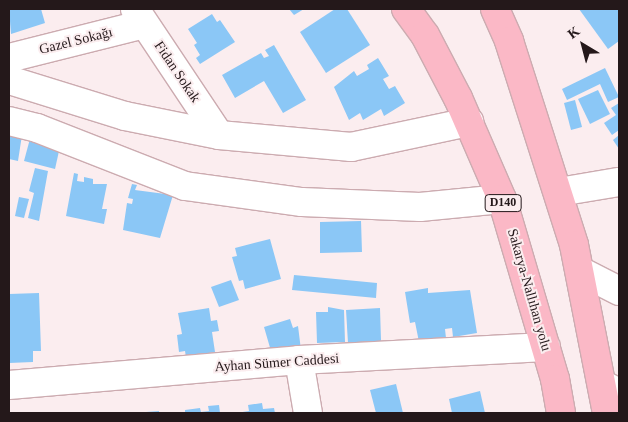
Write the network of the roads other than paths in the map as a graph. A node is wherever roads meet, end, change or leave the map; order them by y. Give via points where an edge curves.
1 (406, 9) edge
2 (495, 9) edge
3 (139, 16) edge
4 (9, 58) edge
5 (9, 80) edge
6 (9, 121) edge
7 (469, 122) junction
8 (219, 135) junction
9 (619, 182) edge
10 (559, 192) junction
11 (502, 199) junction
12 (580, 271) junction
13 (619, 291) edge
14 (546, 347) junction
15 (299, 360) junction
16 (9, 385) edge
17 (610, 388) edge
18 (308, 413) edge
19 (561, 413) edge
20 (608, 413) edge

1 - 7 main road, Sakarya-Nallıhan yolu / D140 via 425,36
2 - 10 main road via 509,40
3 - 4 street, Gazel Sokağı
3 - 8 street, Fidan Sokak
5 - 8 street via 125,116
6 - 11 street via 37,128 185,186 302,202 420,207
7 - 8 street via 351,147
7 - 11 main road, Sakarya-Nallıhan yolu / D140
9 - 10 street
10 - 12 main road
11 - 14 main road, Sakarya-Nallıhan yolu / D140
12 - 13 street
12 - 17 main road
14 - 15 street, Ayhan Sümer Caddesi
14 - 19 main road, Sakarya-Nallıhan yolu / D140
15 - 16 street, Ayhan Sümer Caddesi
15 - 18 street
17 - 20 main road

